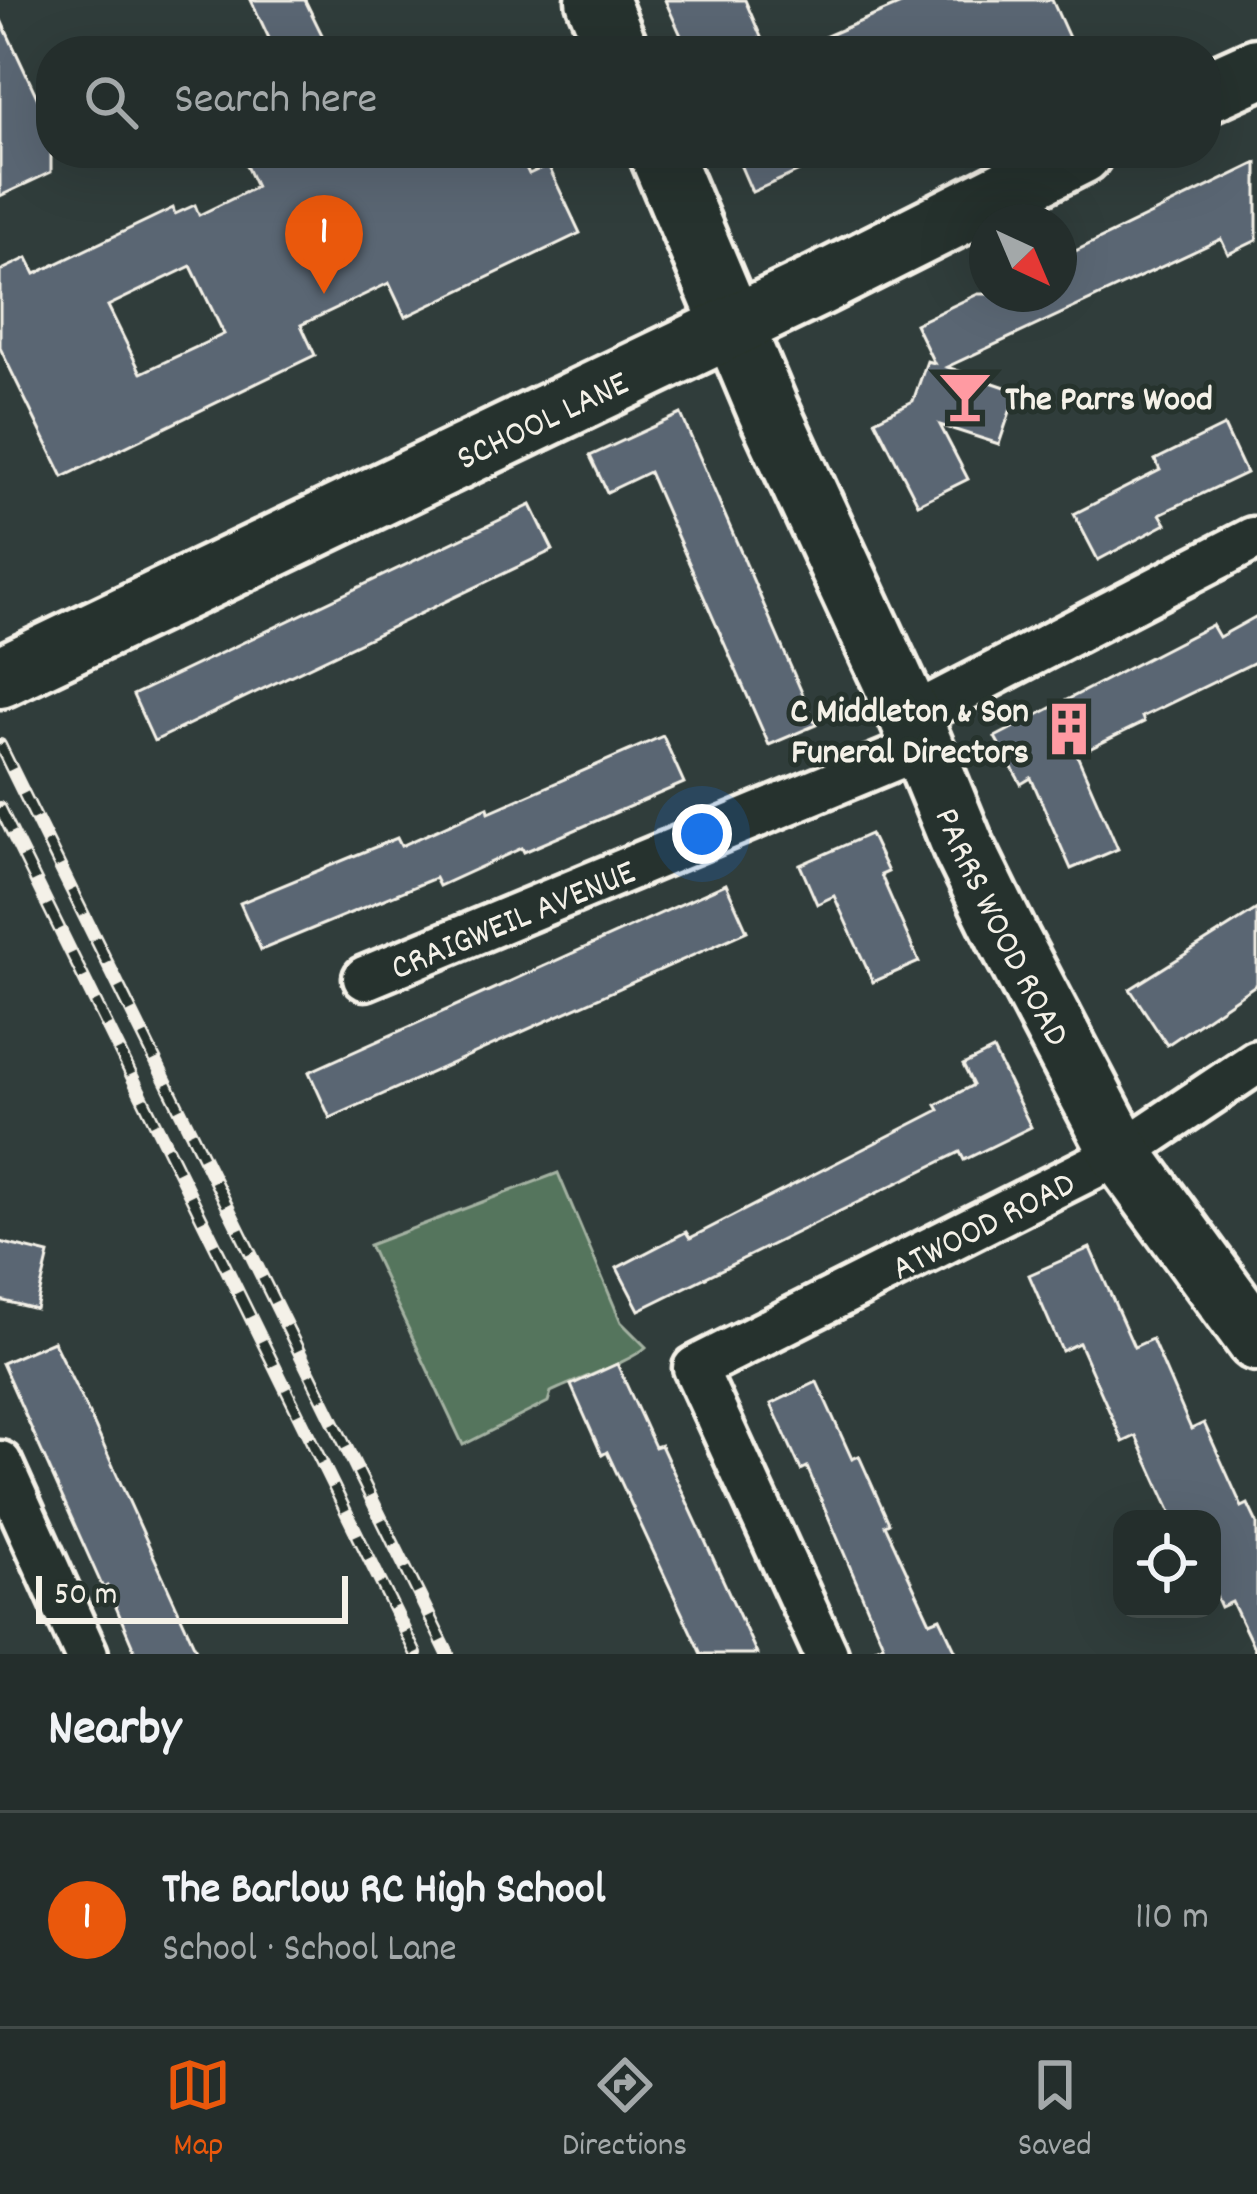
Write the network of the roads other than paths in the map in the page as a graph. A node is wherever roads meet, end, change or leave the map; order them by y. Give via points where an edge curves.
1 (597, 0) edge
2 (612, 36) edge
3 (1257, 69) edge
4 (1221, 85) edge
5 (666, 168) edge
6 (1051, 168) edge
7 (732, 326) junction
8 (1253, 538) dead end
9 (0, 676) edge
10 (916, 732) junction
11 (365, 978) dead end
12 (1257, 1062) edge
13 (1121, 1153) junction
14 (1257, 1340) edge
15 (0, 1463) edge
16 (86, 1654) edge
17 (826, 1654) edge

1 - 2 street
3 - 4 street
5 - 7 street, PARRS WOOD ROAD
6 - 7 street, SCHOOL LANE
7 - 9 street, SCHOOL LANE
7 - 10 street, PARRS WOOD ROAD
8 - 10 street, CRAIGWEIL AVENUE
10 - 11 street, CRAIGWEIL AVENUE
10 - 13 street, PARRS WOOD ROAD via 963,846
12 - 13 street, ATWOOD ROAD
13 - 14 street, PARRS WOOD ROAD
13 - 17 street, ATWOOD ROAD via 695,1368
15 - 16 street

